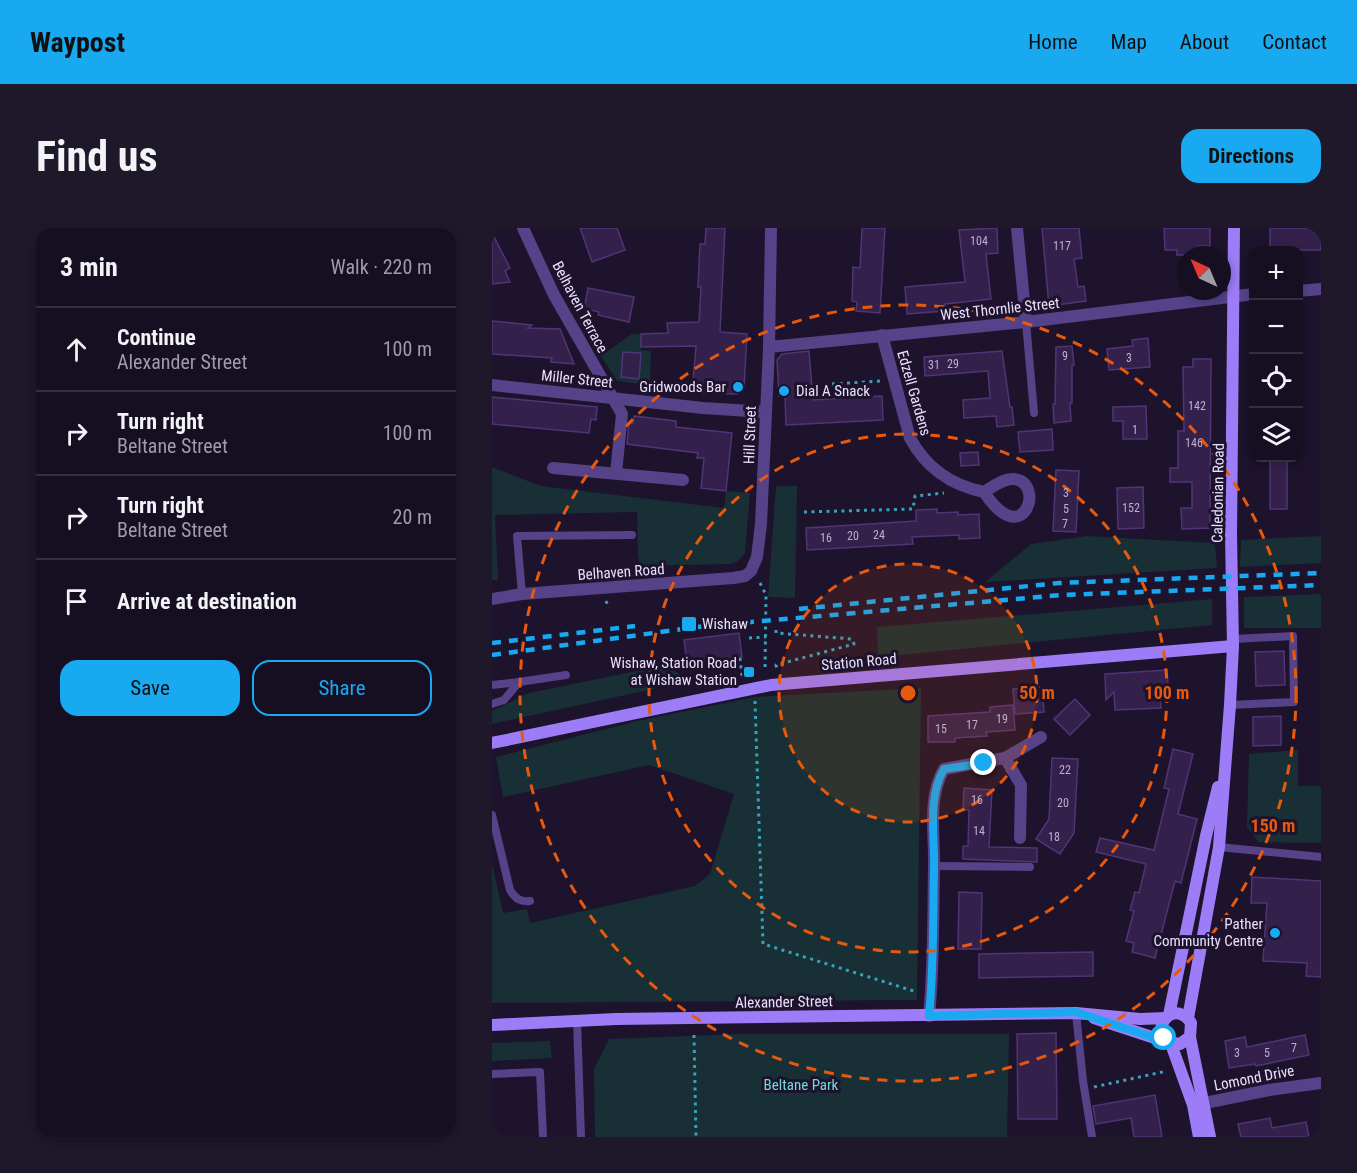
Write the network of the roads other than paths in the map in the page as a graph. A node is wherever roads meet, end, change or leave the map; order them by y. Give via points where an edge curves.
1 (523, 228) edge
2 (771, 228) edge
3 (1017, 228) edge
4 (1234, 228) edge
5 (1321, 290) edge
6 (1303, 291) edge
7 (1249, 294) edge
8 (1234, 296) junction
9 (1026, 322) junction
10 (882, 335) junction
11 (769, 347) junction
12 (492, 386) edge
13 (613, 398) junction
14 (766, 412) junction
15 (1034, 413) dead end
16 (553, 468) dead end
17 (616, 473) junction
18 (683, 480) dead end
19 (984, 492) dead end
20 (632, 535) dead end
21 (751, 571) joint
22 (522, 594) junction
23 (492, 599) edge
24 (1233, 642) junction
25 (566, 675) dead end
26 (519, 682) junction
27 (492, 685) edge
28 (492, 704) edge
29 (1230, 705) junction
30 (1041, 737) dead end
31 (492, 743) edge
32 (1005, 758) junction
33 (1226, 759) junction
34 (492, 815) edge
35 (1020, 838) dead end
36 (1219, 847) junction
37 (1321, 857) edge
38 (934, 866) junction
39 (1030, 867) dead end
40 (530, 901) dead end
41 (1076, 1012) junction
42 (929, 1016) junction
43 (1167, 1016) junction
44 (1188, 1018) junction
45 (577, 1021) junction
46 (492, 1025) edge
47 (1190, 1037) junction
48 (1169, 1043) junction
49 (492, 1074) edge
50 (1321, 1083) edge
51 (1199, 1104) junction
52 (543, 1137) edge
53 (581, 1137) edge
54 (1092, 1137) edge
55 (1199, 1137) edge
56 (1210, 1137) edge

1 - 13 street, Belhaven Terrace via 554,295
2 - 11 street, Hill Street
3 - 9 street
4 - 8 street, Caledonian Road
5 - 6 street
7 - 8 street, West Thornlie Street
8 - 9 street, West Thornlie Street
8 - 24 street, Caledonian Road
9 - 10 street, West Thornlie Street
9 - 15 lane
10 - 11 street, West Thornlie Street
10 - 19 street, Edzell Gardens via 910,438 918,453 932,469
11 - 14 street, Hill Street
12 - 13 street, Miller Street
13 - 14 street, Miller Street
13 - 17 street, Belhaven Terrace via 622,414
14 - 21 street, Hill Street via 761,524
16 - 17 street
17 - 18 street
20 - 22 lane via 517,536
21 - 22 street, Belhaven Road via 733,578
22 - 23 street, Belhaven Road
24 - 29 street, Caledonian Road
24 - 29 lane via 1293,636 1294,702
24 - 31 street, Station Road via 755,687
25 - 26 lane
26 - 27 lane
26 - 28 lane via 504,700
29 - 33 street, Caledonian Road
30 - 32 street
32 - 35 street via 1021,785
32 - 38 street via 944,769 934,792
33 - 36 street, Caledonian Road
33 - 43 street, Caledonian Road
34 - 40 lane via 510,890 523,902
36 - 37 lane
36 - 44 street, Caledonian Road
38 - 39 lane
38 - 42 street
41 - 42 street, Alexander Street
41 - 43 street, Alexander Street via 1140,1018
41 - 48 street, Alexander Street
41 - 54 lane
42 - 45 street, Alexander Street
43 - 44 street via 1179,1013
43 - 48 street, Caledonian Road via 1161,1030
44 - 47 street, Caledonian Road via 1192,1027
45 - 46 street, Alexander Street
45 - 53 lane
47 - 48 street via 1180,1044
47 - 51 street, Caledonian Road
48 - 51 street, Caledonian Road
49 - 52 lane via 540,1072
50 - 51 street, Lomond Drive
51 - 55 street, Caledonian Road
51 - 56 street, Caledonian Road

